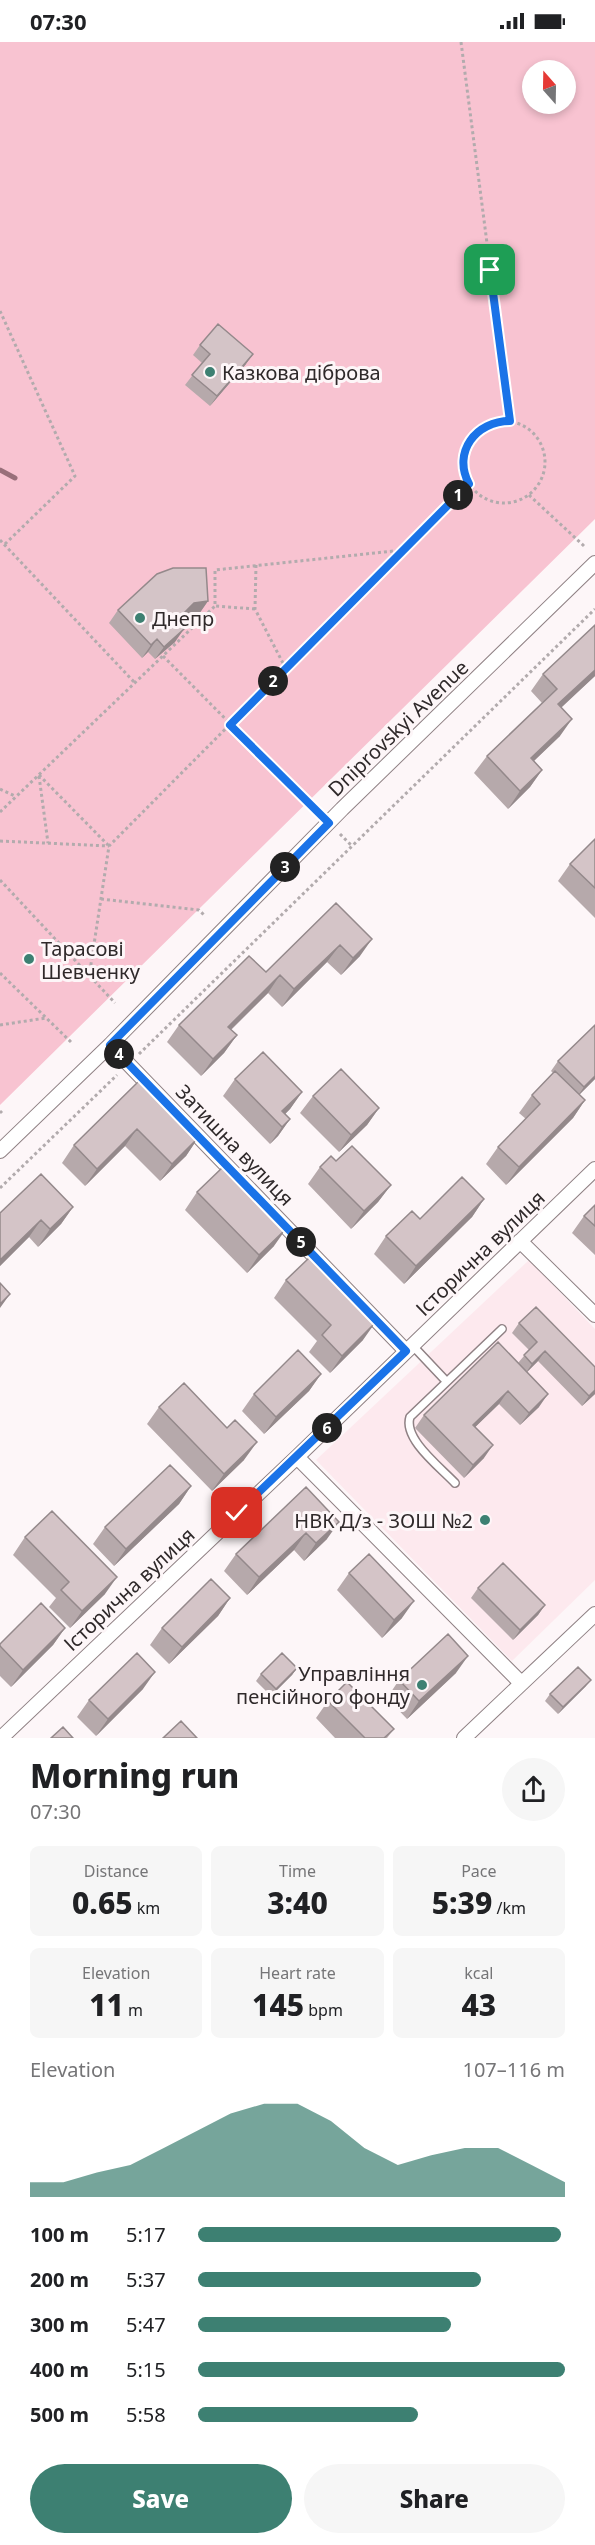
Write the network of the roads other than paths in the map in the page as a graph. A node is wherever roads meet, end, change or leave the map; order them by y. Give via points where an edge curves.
1 (595, 563) edge
2 (110, 1045) junction
3 (0, 1151) edge
4 (595, 1169) edge
5 (520, 1241) junction
6 (595, 1316) edge
7 (502, 1329) dead end
8 (409, 1348) junction
9 (447, 1380) junction
10 (297, 1457) junction
11 (455, 1483) dead end
12 (595, 1614) edge
13 (521, 1683) junction
14 (1, 1738) edge
15 (464, 1738) edge

1 - 2 street, Dniprovskyi Avenue via 329,823
2 - 3 street, Dniprovskyi Avenue
2 - 8 street, Затишна вулиця
4 - 5 street, Історична вулиця
5 - 6 street
5 - 8 street, Історична вулиця
7 - 9 lane
8 - 9 lane
8 - 10 street, Історична вулиця
9 - 11 lane via 410,1417 408,1424 411,1437
10 - 13 street
10 - 14 street, Історична вулиця
12 - 13 street
13 - 15 street

